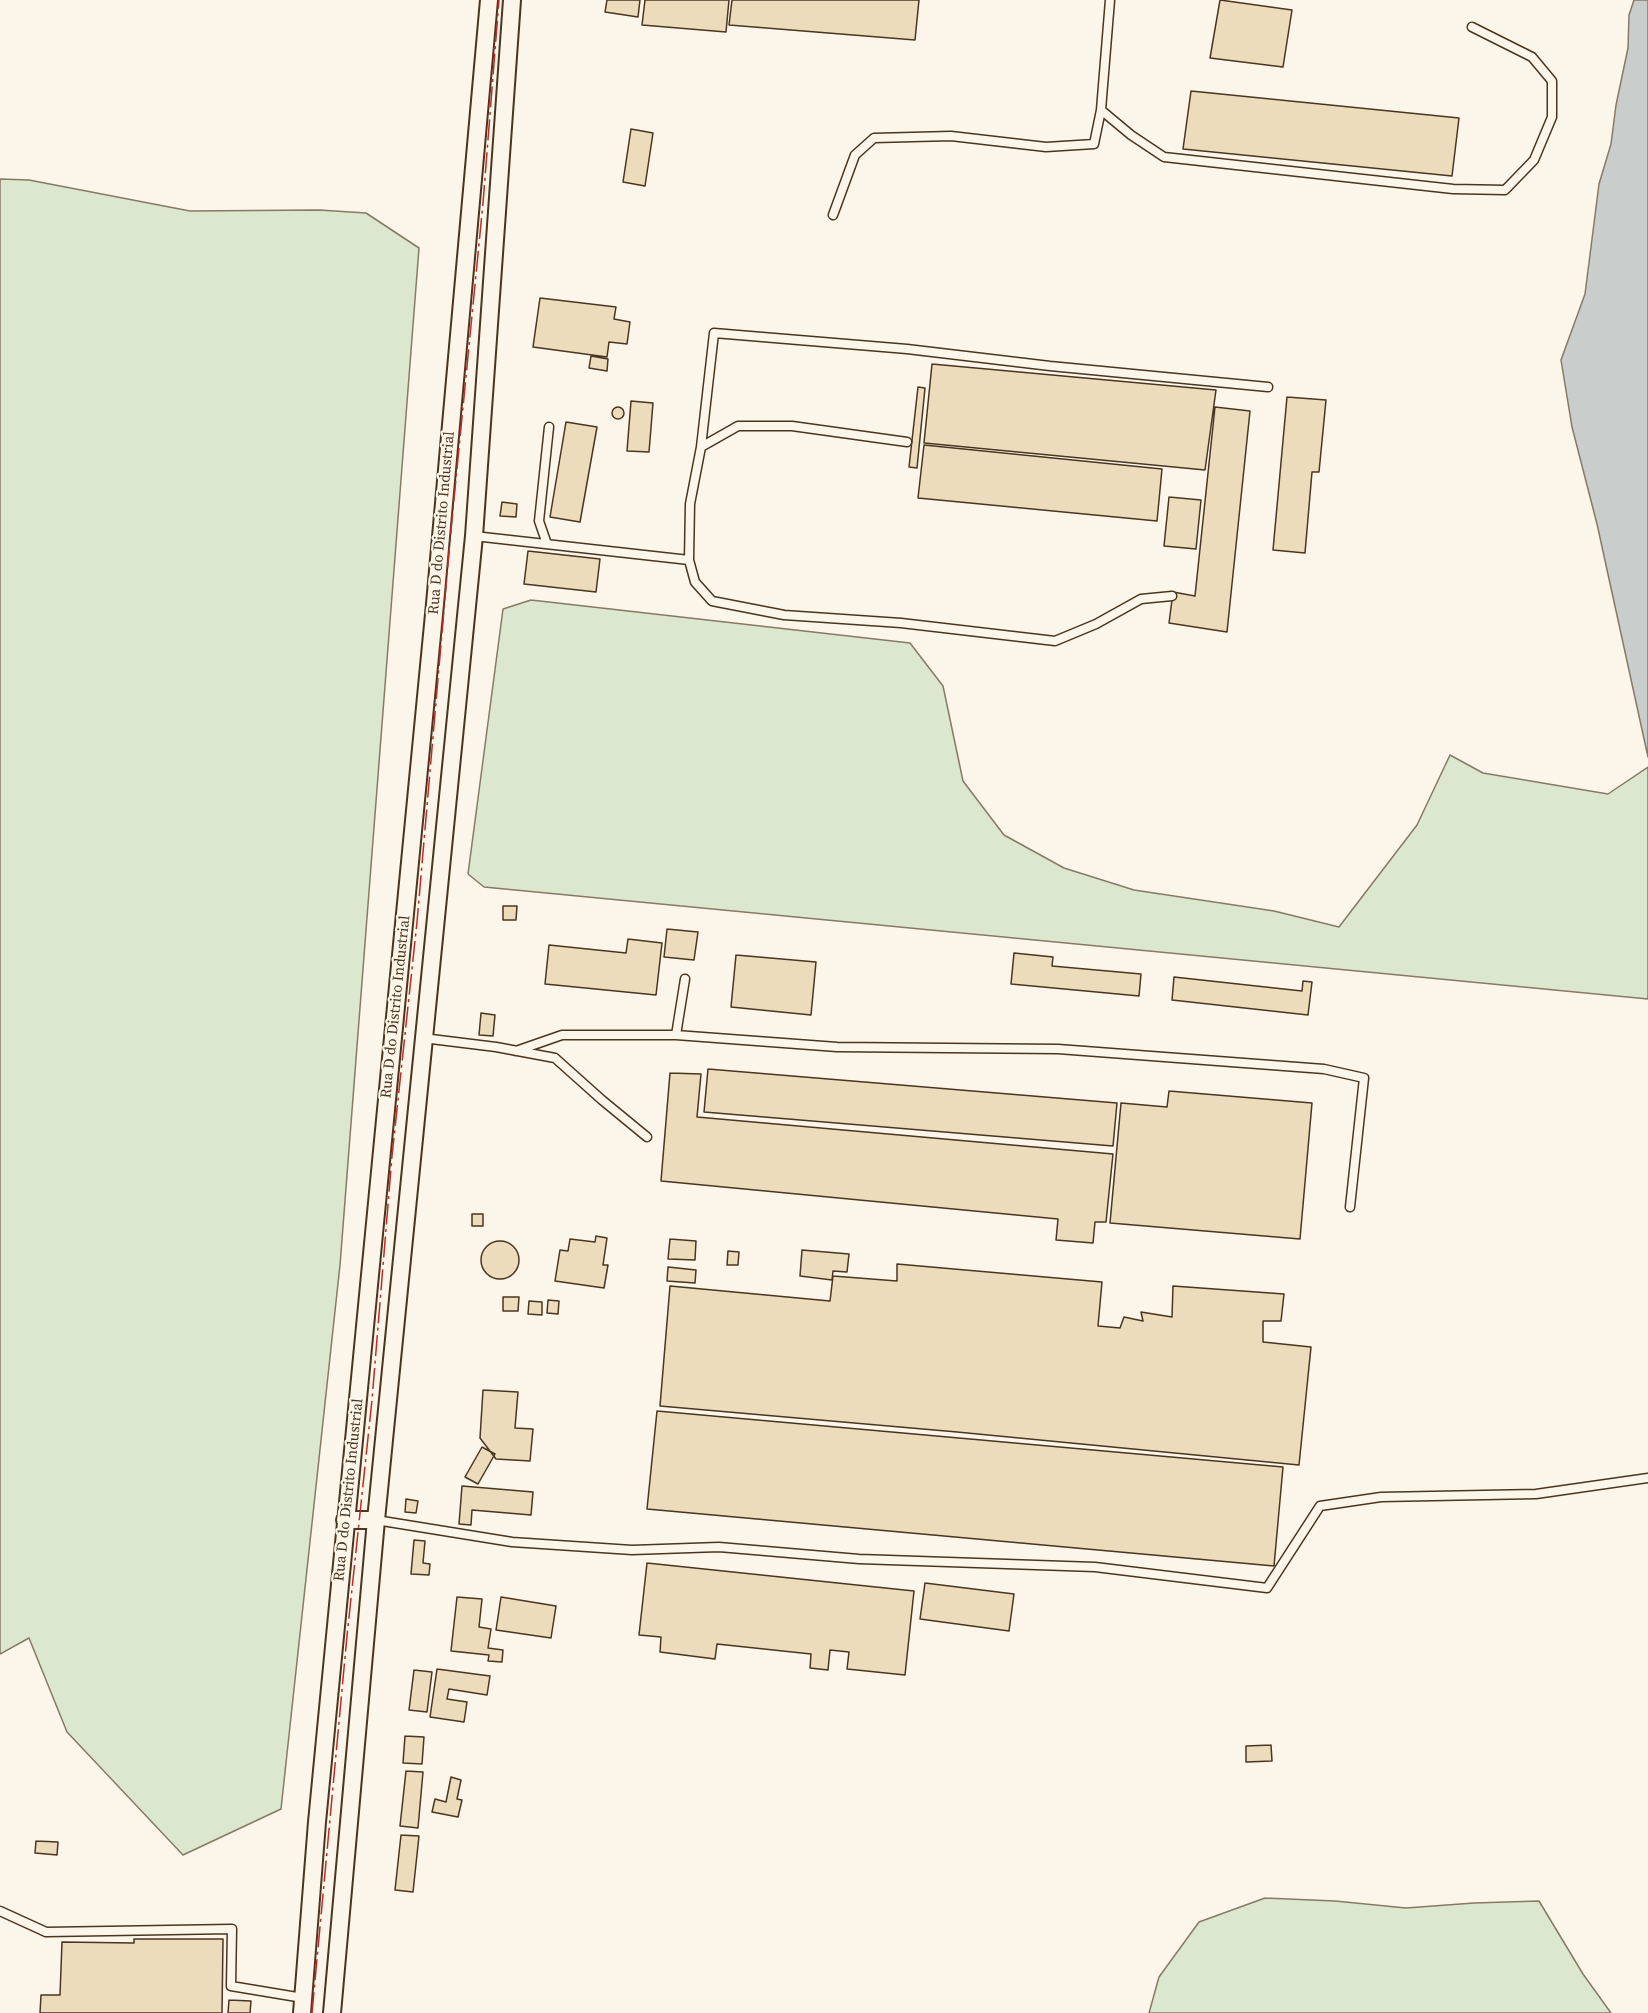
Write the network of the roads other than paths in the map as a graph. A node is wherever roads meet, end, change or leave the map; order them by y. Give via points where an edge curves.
1 (489, 0) edge
2 (512, 0) edge
3 (1110, 0) edge
4 (1472, 27) dead end
5 (1101, 110) junction
6 (833, 215) dead end
7 (1268, 387) dead end
8 (549, 427) dead end
9 (907, 442) dead end
10 (701, 447) junction
11 (474, 537) junction
12 (547, 544) junction
13 (689, 560) junction
14 (1172, 596) dead end
15 (685, 979) dead end
16 (676, 1035) junction
17 (423, 1038) junction
18 (516, 1051) junction
19 (647, 1137) dead end
20 (1350, 1207) dead end
21 (1648, 1478) edge
22 (345, 1520) junction
23 (376, 1521) junction
24 (0, 1911) edge
25 (302, 2006) edge
26 (332, 2013) edge

1 - 22 street, Rua D do Distrito Industrial via 433,628
2 - 11 street, Rua D do Distrito Industrial
3 - 5 lane
4 - 5 lane via 1532,57 1552,81 1552,117 1534,160 1505,190 1453,189 1164,157
5 - 6 lane via 1094,144 1046,147 951,136 874,138 855,155
7 - 10 lane via 714,333
8 - 12 lane via 539,521
9 - 10 lane via 792,426 738,426
10 - 13 lane via 690,504
11 - 12 lane
11 - 17 street, Rua D do Distrito Industrial
12 - 13 lane
13 - 14 lane via 695,582 712,601 784,615 901,623 1055,641 1141,599
15 - 16 lane
16 - 18 lane via 561,1035
16 - 20 lane via 837,1047 1058,1049 1324,1069 1364,1078
17 - 18 lane
17 - 23 street, Rua D do Distrito Industrial
18 - 19 lane via 555,1058
21 - 23 lane via 1536,1494 1382,1497 1320,1506 1267,1588 1095,1567 860,1559 718,1547 632,1550 512,1542
22 - 23 street
22 - 25 street, Rua D do Distrito Industrial
23 - 26 street, Rua D do Distrito Industrial
24 - 25 lane via 46,1932 232,1929 231,1986

